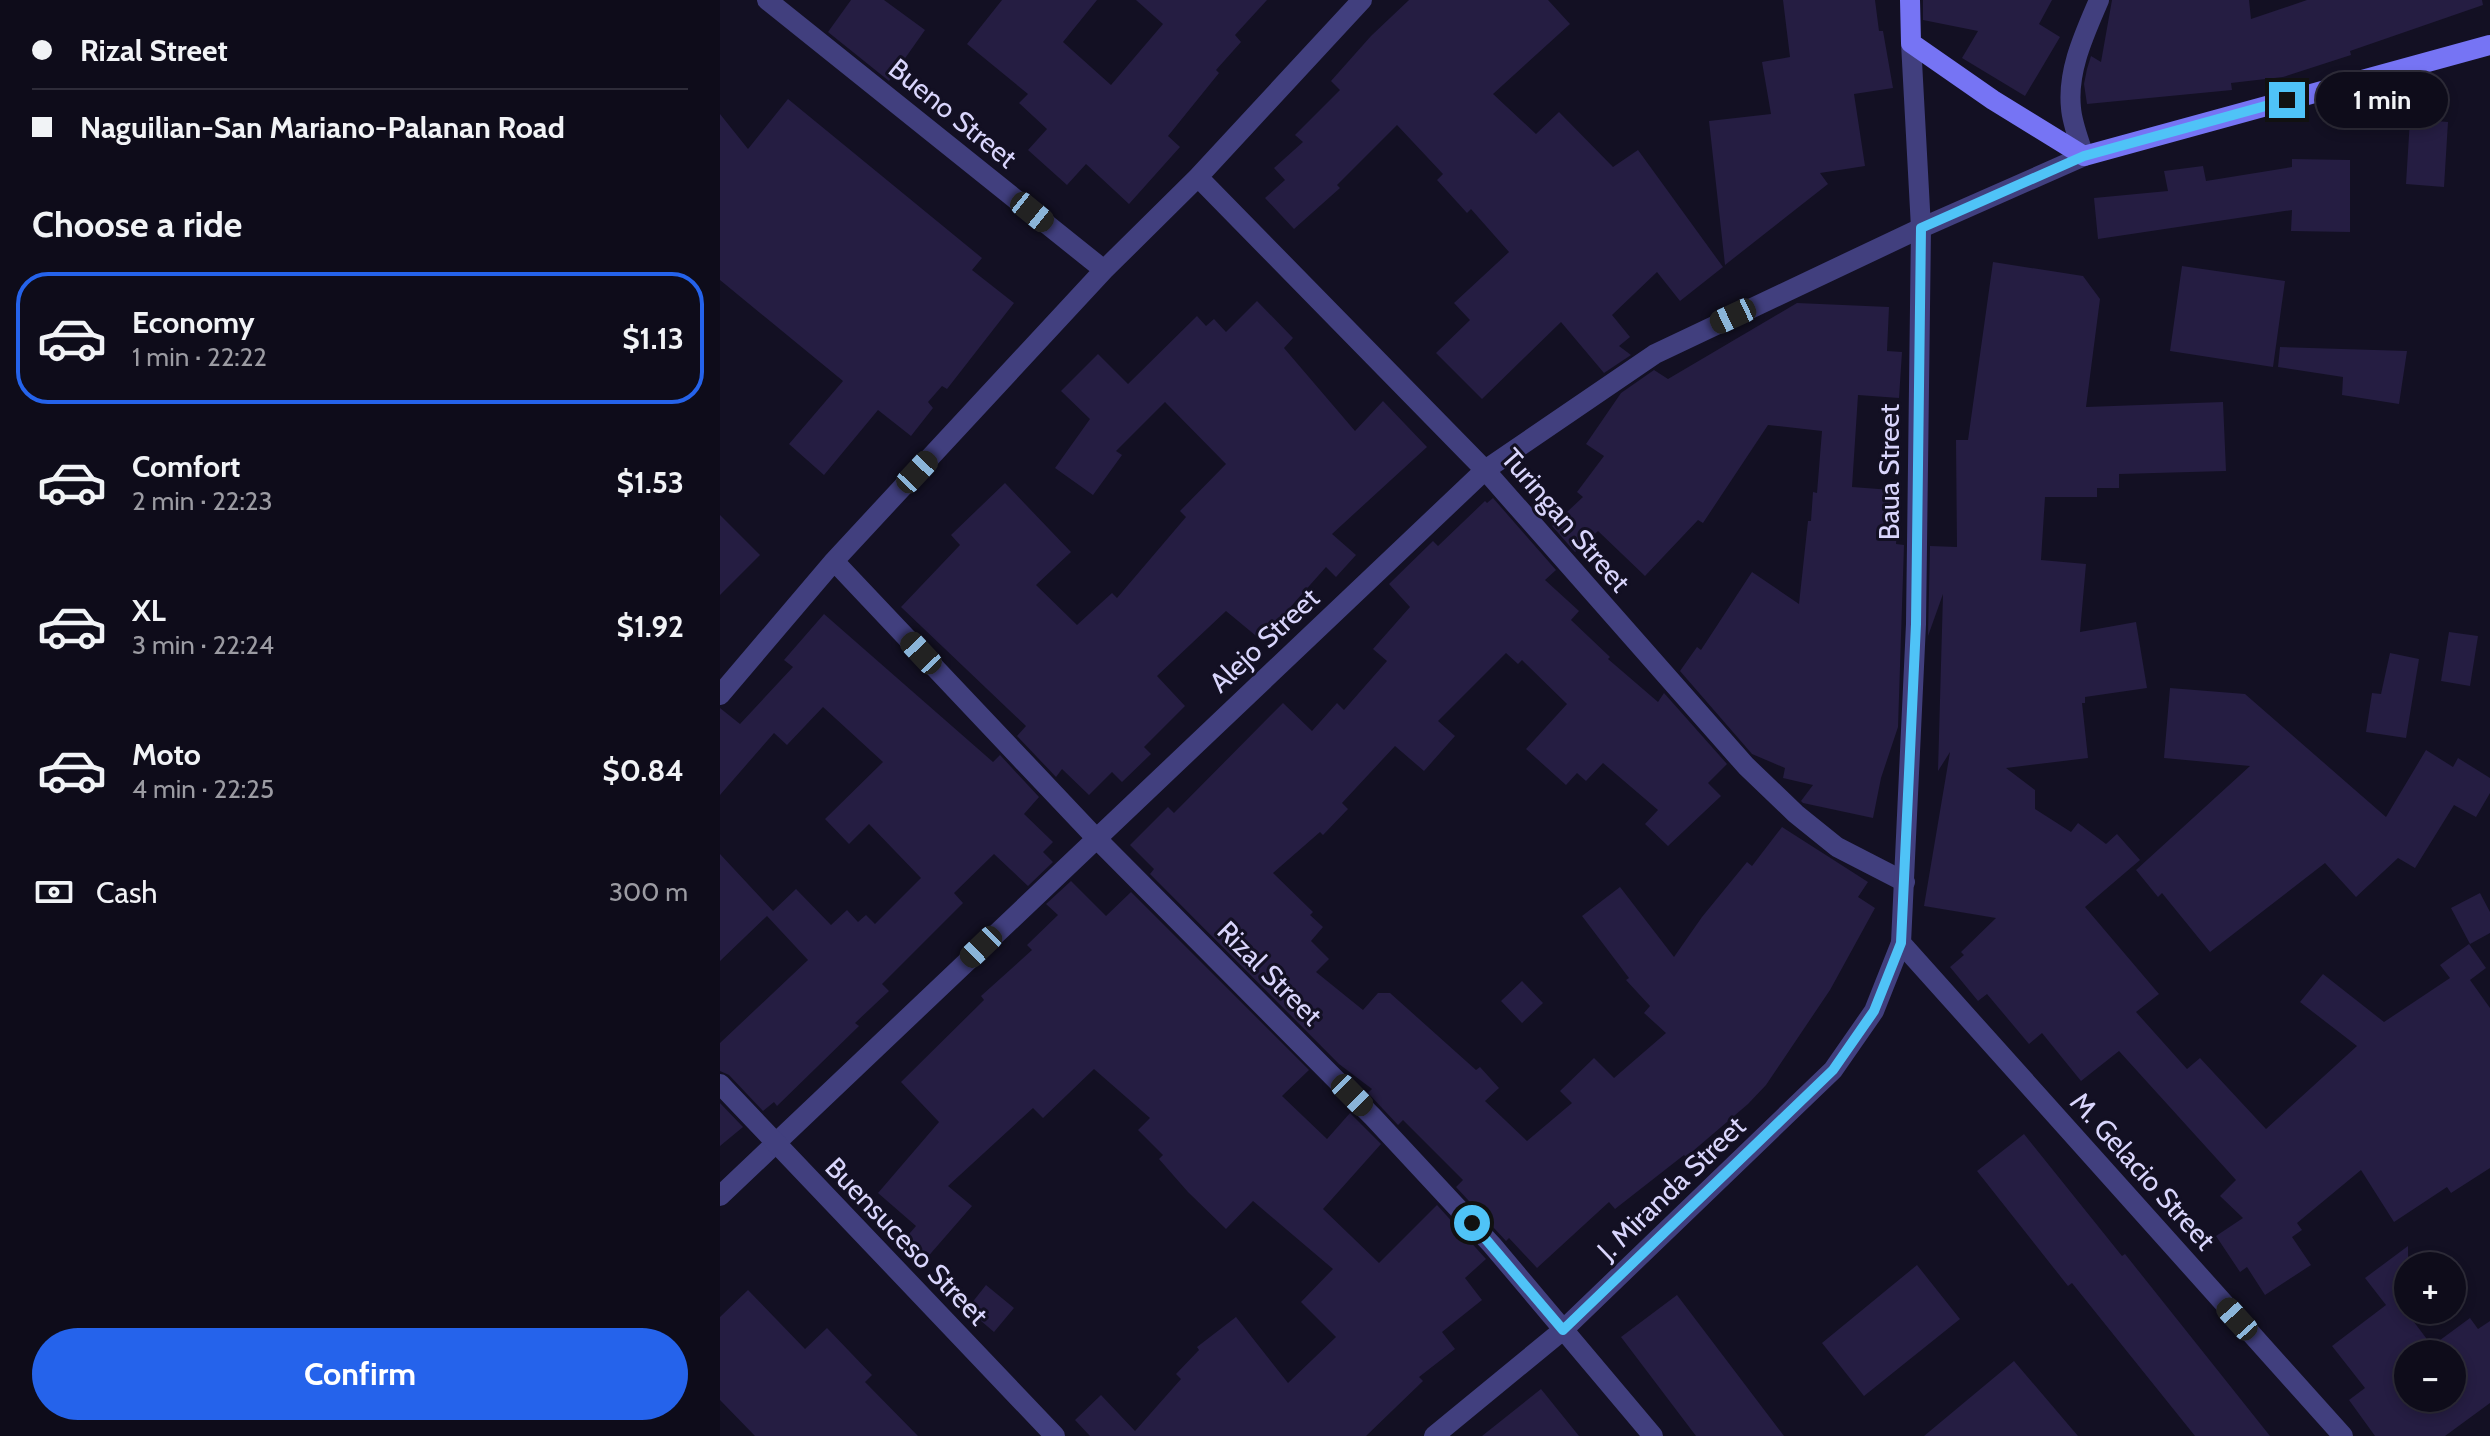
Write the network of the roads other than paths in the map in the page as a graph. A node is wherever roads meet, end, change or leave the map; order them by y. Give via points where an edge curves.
1 (767, 0) edge
2 (1362, 0) edge
3 (1910, 0) edge
4 (2099, 0) edge
5 (1911, 43) junction
6 (2490, 45) edge
7 (2084, 156) junction
8 (1198, 177) junction
9 (1921, 228) junction
10 (1104, 270) junction
11 (1485, 470) junction
12 (834, 561) junction
13 (720, 695) edge
14 (1095, 837) junction
15 (1905, 882) junction
16 (1901, 943) junction
17 (720, 1084) edge
18 (776, 1144) junction
19 (720, 1196) edge
20 (1563, 1330) junction
21 (1055, 1436) edge
22 (1434, 1436) edge
23 (1653, 1436) edge
24 (2343, 1436) edge

1 - 10 street, Bueno Street
2 - 8 street
3 - 5 main road, Baua Street
4 - 7 street via 2073,77 2071,107
5 - 7 main road
5 - 9 street, Baua Street
6 - 7 main road
7 - 9 street, Alejo Street
8 - 10 street
8 - 11 street, Turingan Street
9 - 11 street, Alejo Street via 1655,354
9 - 15 street, Baua Street via 1916,624
10 - 12 street
11 - 14 street, Alejo Street
11 - 15 street, Turingan Street via 1746,766 1837,847
12 - 13 street
12 - 14 street, Rizal Street
14 - 18 street, Alejo Street
14 - 20 street, Rizal Street via 1373,1117
15 - 16 street, Baua Street
16 - 20 street, J. Miranda Street via 1874,1011 1833,1070
16 - 24 street, M. Gelacio Street
17 - 18 street, Buensuceso Street
18 - 19 street, Alejo Street
18 - 21 street, Buensuceso Street
20 - 22 street, J. Miranda Street
20 - 23 street, Rizal Street

